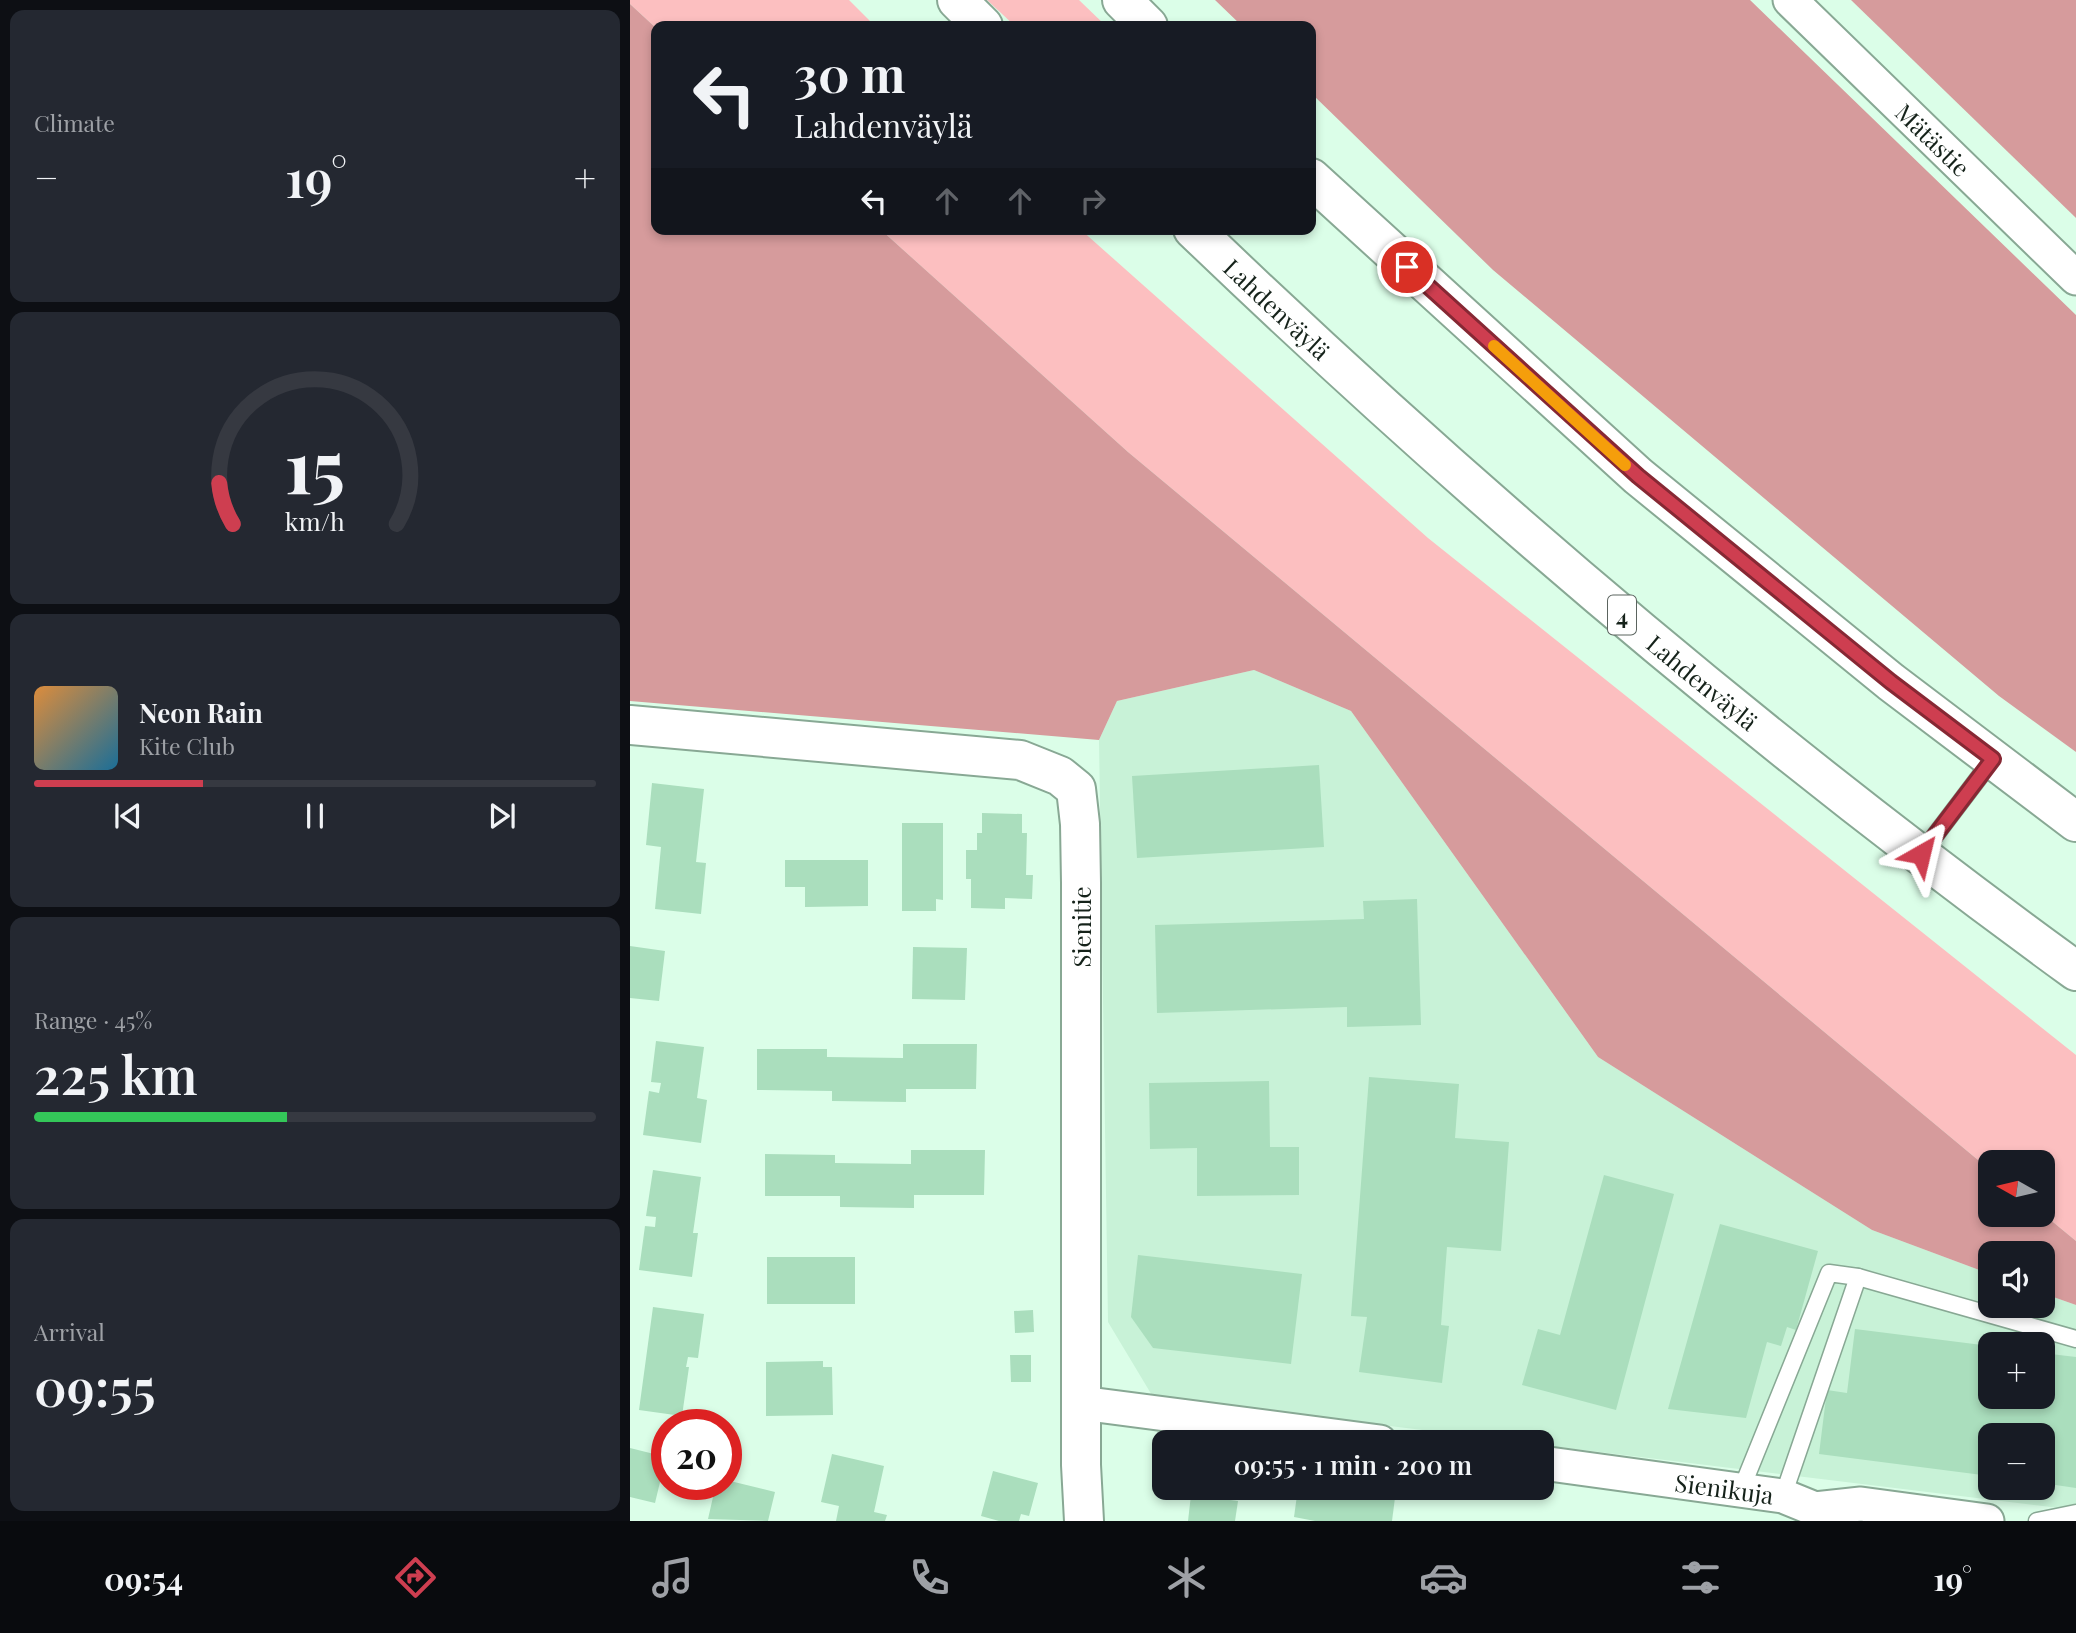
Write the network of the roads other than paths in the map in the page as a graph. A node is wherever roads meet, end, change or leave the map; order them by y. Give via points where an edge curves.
1 (957, 0) edge
2 (1122, 0) edge
3 (1790, 0) edge
4 (979, 21) edge
5 (1143, 21) edge
6 (1316, 183) edge
7 (1199, 235) edge
8 (2076, 278) edge
9 (630, 725) edge
10 (1993, 759) junction
11 (2076, 822) edge
12 (1921, 854) junction
13 (2076, 971) edge
14 (1858, 1277) junction
15 (2076, 1339) edge
16 (1081, 1404) junction
17 (1286, 1430) edge
18 (1554, 1466) edge
19 (1741, 1490) junction
20 (1783, 1496) junction
21 (2076, 1513) edge
22 (1084, 1521) edge
23 (1987, 1521) edge
24 (2037, 1521) edge

1 - 4 main road
2 - 5 main road
3 - 8 street, Mätästie
6 - 10 main road via 1638,476
7 - 12 main road, Lahdenväylä / 4 via 1303,335 1562,565 1806,766
9 - 16 main road, Sienitie via 1020,760 1060,776 1076,789 1081,883
10 - 11 main road
10 - 12 lane
12 - 13 main road, Lahdenväylä / 4
14 - 15 lane
14 - 19 lane via 1829,1273
14 - 20 lane
16 - 17 street
16 - 22 main road, Sienitie
18 - 19 street, Sienikuja
19 - 20 street, Sienikuja
20 - 23 street, Sienikuja via 1815,1509 1861,1504
21 - 24 lane

